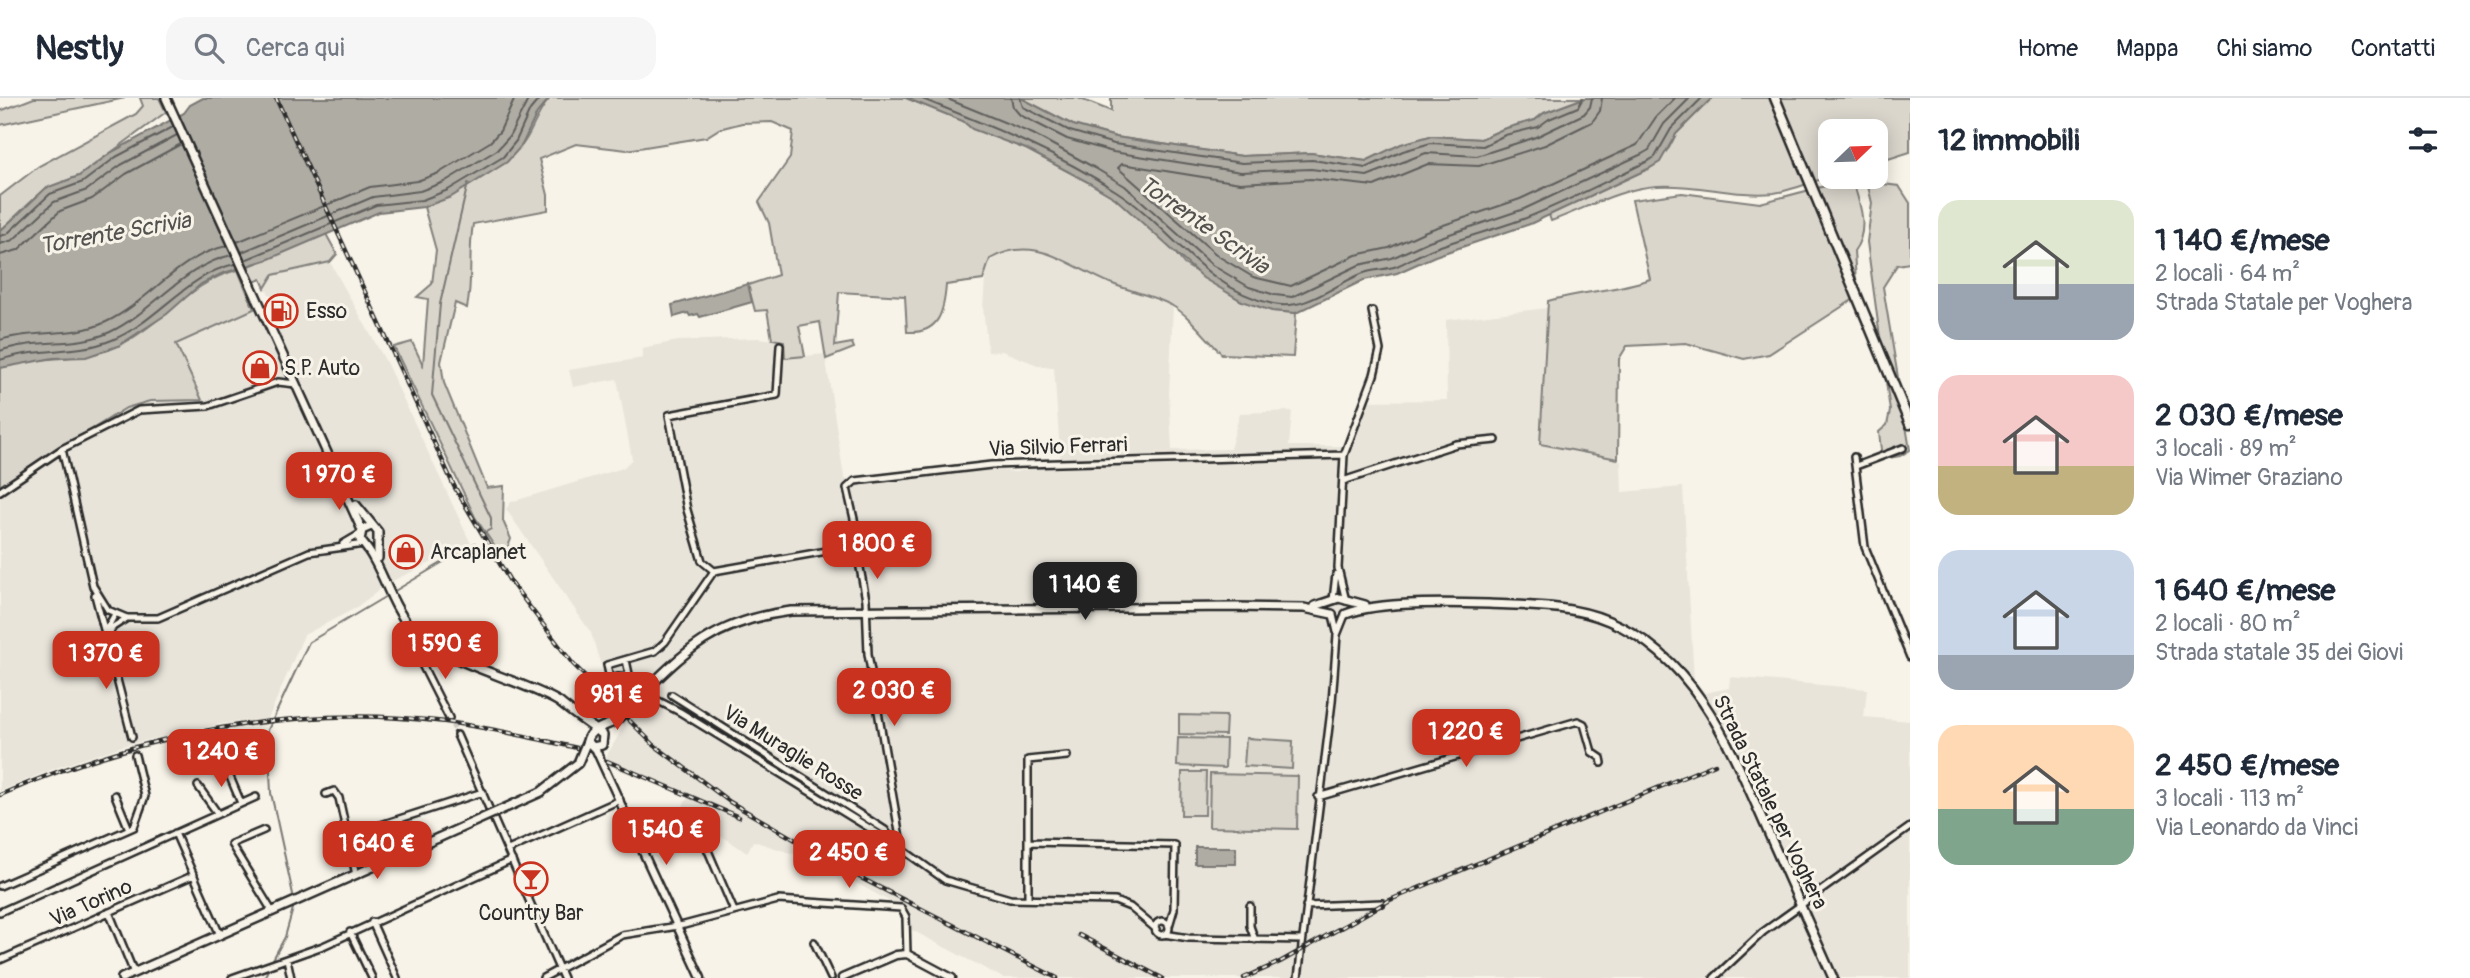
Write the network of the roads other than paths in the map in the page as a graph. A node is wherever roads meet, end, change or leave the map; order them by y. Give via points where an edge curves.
1 (1775, 98) edge
2 (168, 101) edge
3 (1372, 312) dead end
4 (780, 345) dead end
5 (288, 366) junction
6 (278, 382) junction
7 (296, 384) junction
8 (1910, 424) edge
9 (1496, 440) dead end
10 (61, 449) junction
11 (1903, 449) dead end
12 (1344, 455) junction
13 (1854, 457) dead end
14 (1856, 466) junction
15 (1343, 481) junction
16 (342, 484) junction
17 (0, 491) edge
18 (371, 526) junction
19 (361, 532) junction
20 (377, 541) junction
21 (366, 544) junction
22 (337, 547) junction
23 (858, 557) junction
24 (380, 565) junction
25 (1338, 568) junction
26 (714, 571) junction
27 (93, 586) junction
28 (1332, 601) junction
29 (1347, 602) junction
30 (1376, 607) junction
31 (1304, 608) junction
32 (866, 609) junction
33 (115, 614) junction
34 (1332, 614) junction
35 (1346, 614) junction
36 (402, 616) junction
37 (127, 618) junction
38 (1337, 635) junction
39 (106, 638) junction
40 (426, 642) junction
41 (418, 656) junction
42 (1910, 657) edge
43 (626, 660) junction
44 (643, 693) junction
45 (672, 695) dead end
46 (449, 718) tunnel mouth
47 (577, 718) junction
48 (616, 720) junction
49 (596, 731) junction
50 (457, 735) tunnel mouth
51 (132, 737) tunnel mouth
52 (587, 738) junction
53 (599, 745) junction
54 (135, 755) tunnel mouth
55 (1067, 756) dead end
56 (578, 763) junction
57 (1602, 763) dead end
58 (225, 765) dead end
59 (198, 786) dead end
60 (483, 792) junction
61 (326, 794) dead end
62 (115, 795) dead end
63 (256, 797) dead end
64 (1318, 797) junction
65 (620, 800) junction
66 (241, 803) junction
67 (218, 814) junction
68 (1910, 827) edge
69 (129, 829) junction
70 (264, 830) dead end
71 (175, 833) junction
72 (347, 836) junction
73 (703, 839) dead end
74 (892, 842) junction
75 (1028, 842) junction
76 (902, 849) junction
77 (508, 850) junction
78 (512, 860) junction
79 (194, 875) junction
80 (356, 875) junction
81 (0, 886) edge
82 (1028, 899) junction
83 (1382, 903) dead end
84 (1250, 906) dead end
85 (1306, 906) junction
86 (1801, 906) junction
87 (1174, 909) junction
88 (734, 911) junction
89 (0, 912) edge
90 (108, 912) junction
91 (272, 912) junction
92 (372, 922) junction
93 (1159, 924) junction
94 (678, 925) junction
95 (1250, 926) junction
96 (1169, 927) junction
97 (351, 932) junction
98 (1164, 934) junction
99 (220, 935) junction
100 (1181, 937) junction
101 (1242, 940) junction
102 (1255, 940) junction
103 (1303, 940) junction
104 (814, 942) dead end
105 (907, 954) junction
106 (287, 959) junction
107 (0, 960) edge
108 (559, 970) junction
109 (134, 973) junction
110 (122, 978) edge
111 (233, 978) edge
112 (291, 978) edge
113 (372, 978) edge
114 (397, 978) edge
115 (544, 978) edge
116 (563, 978) edge
117 (701, 978) edge
118 (831, 978) edge
119 (842, 978) edge
120 (952, 978) edge
121 (1298, 978) edge
122 (1714, 978) edge
123 (1833, 978) edge

1 - 8 main road
2 - 5 main road
3 - 12 street via 1380,350
4 - 26 street via 777,395 672,413 667,419 702,561
5 - 6 street
5 - 7 main road
6 - 7 street
6 - 10 street via 208,405 139,411
7 - 16 main road
9 - 15 street via 1456,444
10 - 17 street
10 - 27 street
11 - 14 street
12 - 15 street
12 - 23 street, Via Silvio Ferrari via 991,464 855,481 847,488 859,541
13 - 14 street
14 - 42 street via 1865,547
15 - 25 street
16 - 18 main road
16 - 19 main road
18 - 19 main road
18 - 20 main road via 378,532
19 - 21 main road
19 - 22 street
20 - 21 main road
20 - 24 main road
21 - 22 street
21 - 24 main road
22 - 37 street via 309,552 158,618
23 - 26 street via 838,549
23 - 32 street
24 - 36 main road
25 - 28 street
25 - 29 street
26 - 43 street via 666,642 655,651
27 - 33 street
27 - 39 street
28 - 29 main road, Strada Statale per Voghera
28 - 31 main road, Strada Statale per Voghera
28 - 34 main road
29 - 30 main road, Strada Statale per Voghera
29 - 35 main road
30 - 35 main road, Strada Statale per Voghera
30 - 86 main road, Strada Statale per Voghera via 1479,604 1563,609 1607,620 1642,640 1683,674 1714,718
31 - 32 main road, Strada Statale per Voghera
31 - 34 main road, Strada Statale per Voghera
32 - 44 main road, Strada Statale per Voghera via 791,611 725,627 696,643
32 - 76 street via 867,654
33 - 37 street
33 - 39 street via 106,626
34 - 35 main road, Strada Statale per Voghera
34 - 38 street
35 - 38 street
36 - 40 main road
36 - 41 street
37 - 39 street via 113,626
38 - 64 street
39 - 51 street
40 - 41 street
40 - 47 main road via 538,691
41 - 46 street
43 - 43 street via 607,665 610,679 629,674
44 - 48 main road, Strada Statale per Voghera, bridge
44 - 74 street
45 - 74 street, Via Muraglie Rosse via 885,830
47 - 49 main road
47 - 52 main road
48 - 49 main road, Strada Statale per Voghera
48 - 53 main road, Strada Statale per Voghera
49 - 52 main road, Strada Statale per Voghera
49 - 53 main road
50 - 60 street
52 - 53 main road
52 - 56 main road
53 - 56 main road, Strada Statale per Voghera
53 - 65 street via 604,768
54 - 69 street via 145,796 134,827
55 - 75 street via 1028,760
56 - 80 main road, Strada Statale per Voghera, bridge via 541,792
57 - 64 street via 1592,752 1584,724 1578,721
58 - 66 street
59 - 67 street
60 - 72 street
60 - 77 street
61 - 72 street via 334,792 339,798
62 - 69 street
63 - 66 street
64 - 85 street
65 - 77 street
65 - 94 street
66 - 67 street
67 - 71 street
68 - 86 street
69 - 81 street
70 - 91 street via 231,845
71 - 79 street
71 - 89 street
72 - 80 street
73 - 88 street
74 - 76 street
75 - 82 street
75 - 87 street via 1175,845
76 - 82 street via 945,880 1010,899
77 - 78 street
78 - 92 street
78 - 108 street
79 - 90 street, Via Torino
79 - 99 street
80 - 91 main road, Strada Statale per Voghera
82 - 93 street via 1115,901
83 - 85 street
84 - 95 street
85 - 103 street
86 - 122 street via 1763,932
86 - 123 main road, Strada Statale per Voghera
87 - 93 street
87 - 96 street
88 - 94 street
88 - 105 street via 778,900 901,908 906,917
90 - 107 street, Via Torino
90 - 109 street
91 - 99 main road, Strada Statale per Voghera
92 - 97 street
92 - 114 street
93 - 96 street
93 - 98 street
94 - 108 street via 622,935
94 - 117 street
95 - 101 street
95 - 102 street
96 - 98 street
96 - 100 street
97 - 106 street
97 - 113 street
98 - 100 street
99 - 109 main road, Strada Statale per Voghera
100 - 101 street
101 - 102 street
102 - 103 street
103 - 121 street
104 - 118 street
105 - 119 street
105 - 120 street
106 - 111 street
106 - 112 street
108 - 115 street
108 - 116 street
109 - 110 main road, Strada Statale per Voghera

